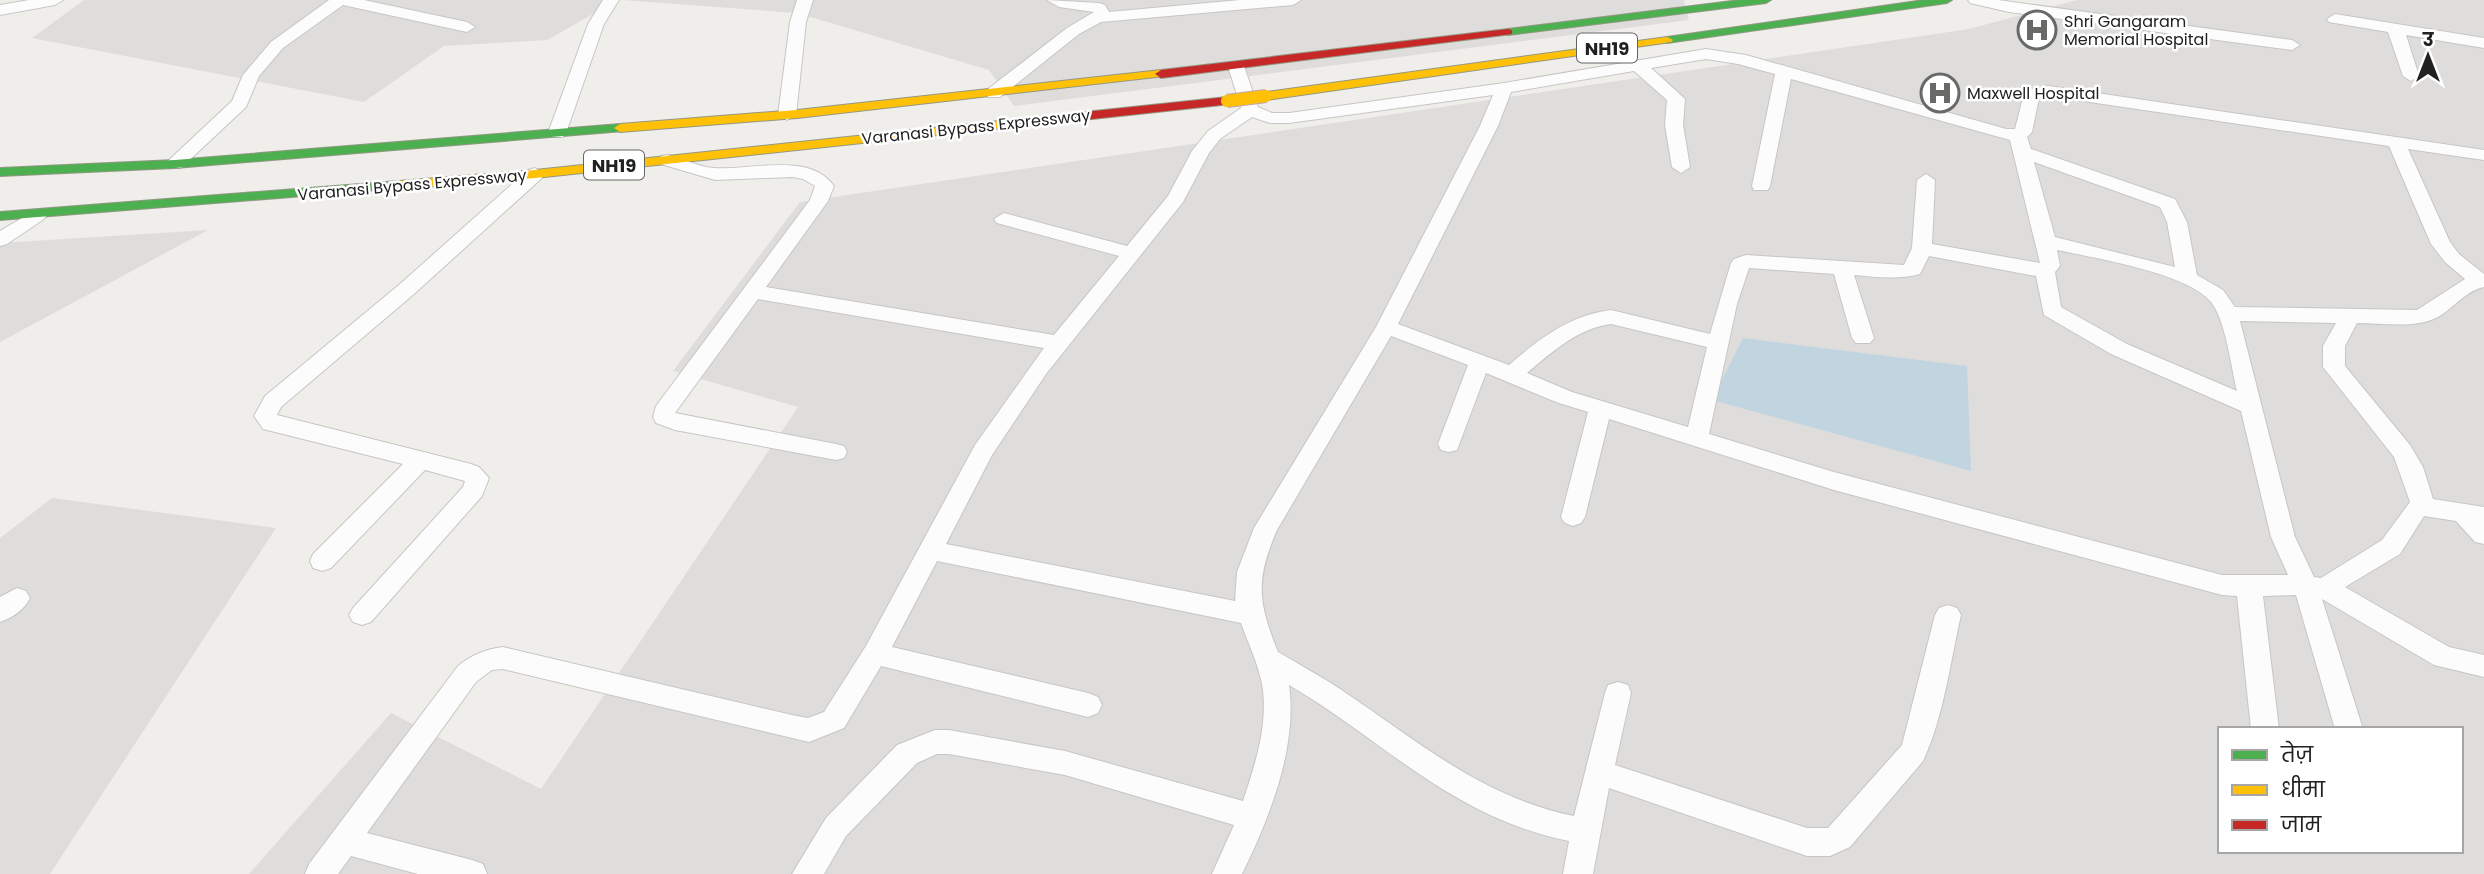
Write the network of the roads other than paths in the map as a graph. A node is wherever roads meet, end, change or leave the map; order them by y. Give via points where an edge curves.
1 (55, 0) edge
2 (340, 0) edge
3 (611, 0) edge
4 (805, 0) edge
5 (1037, 0) edge
6 (1056, 0) edge
7 (1293, 0) edge
8 (1766, 0) edge
9 (1948, 0) edge
10 (1976, 0) edge
11 (1192, 5) edge
12 (1782, 6) dead end
13 (0, 10) edge
14 (1102, 17) junction
15 (2335, 19) dead end
16 (467, 27) dead end
17 (2395, 28) junction
18 (2484, 43) edge
19 (2292, 45) dead end
20 (1637, 65) junction
21 (1236, 66) junction
22 (1784, 73) junction
23 (2411, 76) dead end
24 (1504, 88) junction
25 (1265, 90) junction
26 (993, 93) junction
27 (1226, 94) junction
28 (1250, 110) junction
29 (787, 115) junction
30 (557, 133) junction
31 (746, 135) dead end
32 (2396, 142) junction
33 (2020, 144) junction
34 (2484, 155) edge
35 (667, 160) junction
36 (175, 164) junction
37 (1681, 167) dead end
38 (0, 172) edge
39 (535, 174) junction
40 (1926, 180) dead end
41 (1760, 186) dead end
42 (37, 215) junction
43 (0, 216) edge
44 (1004, 219) dead end
45 (0, 240) edge
46 (2046, 241) junction
47 (1922, 250) junction
48 (1132, 253) junction
49 (1842, 268) junction
50 (2045, 270) junction
51 (2187, 278) junction
52 (2482, 281) edge
53 (752, 291) junction
54 (2227, 314) junction
55 (2350, 316) junction
56 (1385, 327) junction
57 (1863, 338) dead end
58 (1058, 343) junction
59 (1718, 343) junction
60 (1480, 361) junction
61 (1511, 374) junction
62 (2251, 406) junction
63 (1600, 408) junction
64 (1697, 437) junction
65 (1449, 444) dead end
66 (836, 452) dead end
67 (421, 460) junction
68 (2424, 507) junction
69 (2473, 514) edge
70 (1573, 517) dead end
71 (2484, 535) edge
72 (929, 550) junction
73 (322, 561) dead end
74 (2315, 586) junction
75 (2249, 588) junction
76 (362, 615) dead end
77 (1252, 615) junction
78 (1948, 615) dead end
79 (875, 654) junction
80 (1269, 660) junction
81 (2484, 666) edge
82 (1618, 693) dead end
83 (1088, 705) dead end
84 (2265, 727) edge
85 (2349, 727) edge
86 (1599, 772) junction
87 (1250, 816) junction
88 (1586, 831) junction
89 (344, 841) junction
90 (320, 874) edge
91 (472, 874) edge
92 (807, 874) edge
93 (1227, 874) edge
94 (1578, 874) edge

1 - 13 street
2 - 16 street
2 - 36 street via 277,46 251,75 240,103
3 - 30 street via 596,24
4 - 29 street via 798,22
5 - 6 street
6 - 14 street via 1099,8
7 - 11 street
8 - 21 main road
9 - 25 main road, Varanasi Bypass Expressway / NH19
10 - 19 street
11 - 14 street
12 - 25 main road, Varanasi Bypass Expressway / NH19
14 - 26 street via 1073,31
15 - 17 street
17 - 18 street
17 - 23 street
20 - 22 street via 1706,54
20 - 24 street
20 - 37 street via 1676,99 1674,125
21 - 26 main road
21 - 28 street
22 - 33 street
22 - 41 street
24 - 28 street via 1289,118 1270,118
24 - 56 street via 1489,126
25 - 27 main road, Varanasi Bypass Expressway / NH19
26 - 29 main road
27 - 31 main road, Varanasi Bypass Expressway / NH19
27 - 35 main road, Varanasi Bypass Expressway / NH19
28 - 48 street via 1214,135 1176,198
29 - 30 main road
30 - 36 main road
32 - 33 street via 2049,91 2031,94
32 - 34 street
32 - 52 street via 2441,244
33 - 46 street
33 - 51 street via 2168,203 2177,222
35 - 39 main road, Varanasi Bypass Expressway / NH19
35 - 53 street via 711,174 800,172 823,181 819,201
36 - 38 main road
39 - 42 main road, Varanasi Bypass Expressway / NH19
39 - 67 street via 273,402 265,416 271,423
40 - 47 street
42 - 43 main road, Varanasi Bypass Expressway / NH19
42 - 45 street
44 - 48 street
46 - 50 street via 2050,267
46 - 51 street
47 - 49 street via 1913,270
47 - 50 street
48 - 58 street
49 - 57 street
49 - 59 street via 1752,259 1741,263
50 - 62 street via 2051,310 2119,349
51 - 54 street via 2215,295
52 - 55 street via 2457,289 2434,313
53 - 58 street
53 - 66 street via 664,417
54 - 55 street
54 - 62 street
55 - 68 street via 2334,346 2334,367 2397,443 2411,467
56 - 60 street
56 - 77 street via 1266,528 1250,563 1246,591
58 - 72 street via 983,451
59 - 61 street via 1602,317 1553,341
59 - 64 street
60 - 61 street
60 - 65 street
61 - 63 street
62 - 74 street via 2283,537
63 - 64 street
63 - 70 street
64 - 75 street via 1834,481 2222,585
67 - 73 street
67 - 76 street via 471,473 477,478 474,490
68 - 69 street
68 - 74 street via 2412,513 2394,545 2377,558
69 - 71 street
72 - 77 street
72 - 79 street
74 - 75 street via 2283,583
74 - 81 street via 2443,657
74 - 85 street
75 - 84 street
77 - 80 street
78 - 86 street via 1913,752 1840,837 1830,842 1807,842 1766,831
79 - 83 street
79 - 89 street via 834,720 809,730 491,658 467,674
80 - 87 street via 1277,695 1275,738
80 - 88 street via 1341,704 1460,788 1528,820
82 - 86 street
86 - 88 street
87 - 92 street via 1065,763 935,742 907,754 836,827
87 - 93 street
88 - 94 street
89 - 90 street
89 - 91 street

